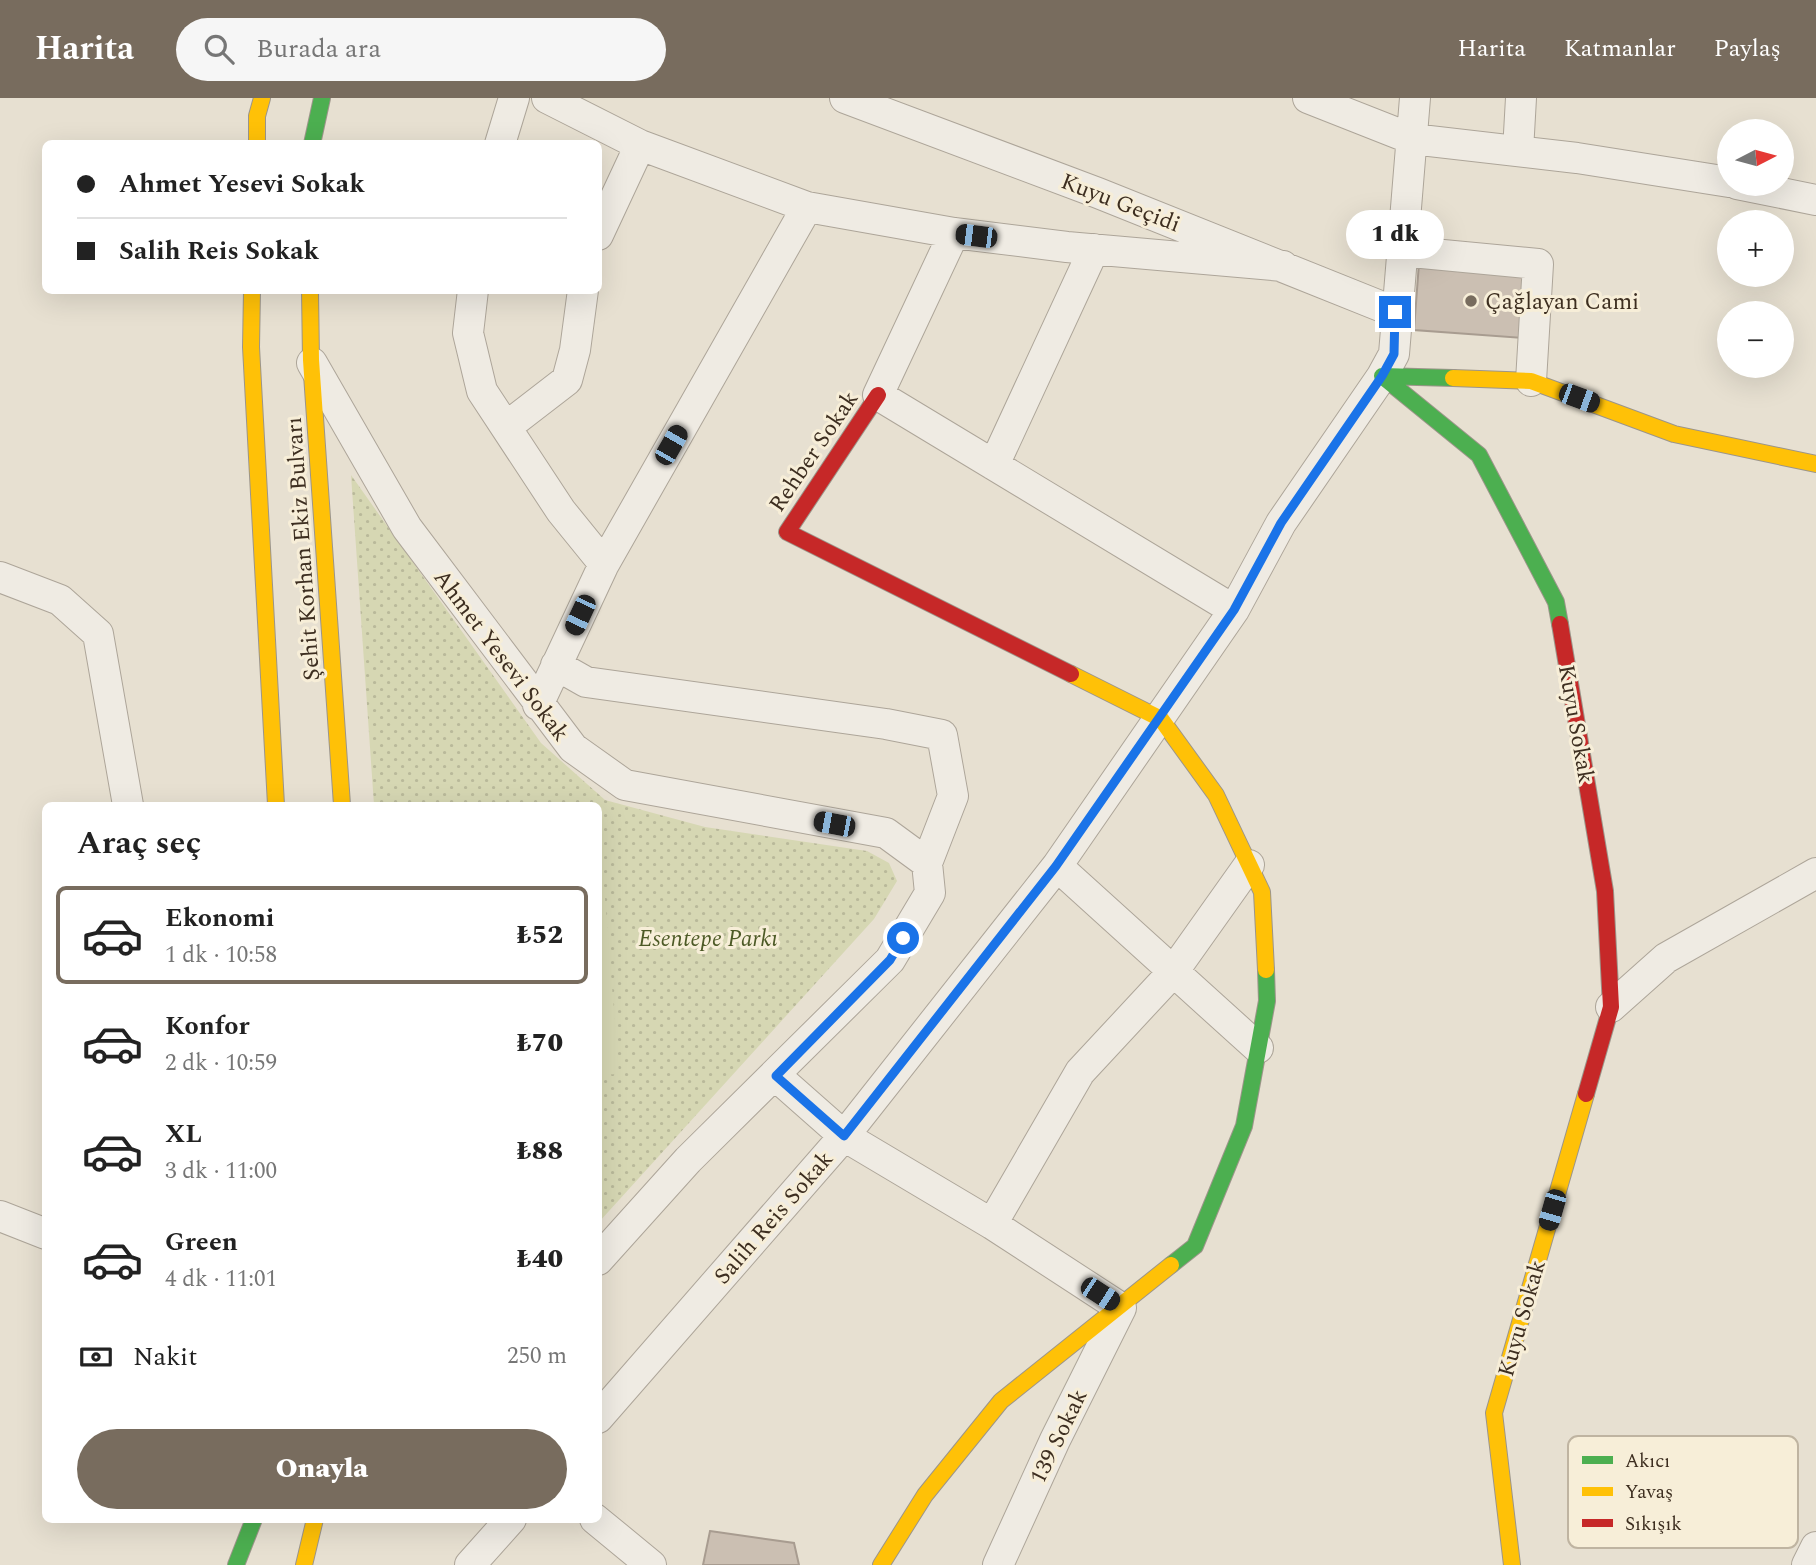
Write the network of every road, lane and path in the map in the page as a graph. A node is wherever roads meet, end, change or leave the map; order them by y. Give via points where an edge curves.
1 (262, 98) edge
2 (322, 98) edge
3 (514, 98) edge
4 (547, 98) edge
5 (845, 98) edge
6 (1308, 98) edge
7 (1415, 98) edge
8 (1521, 98) edge
9 (1412, 139) junction
10 (257, 140) edge
11 (313, 140) edge
12 (501, 140) edge
13 (640, 145) junction
14 (1518, 151) junction
15 (1717, 180) edge
16 (1794, 196) edge
17 (1816, 200) edge
18 (807, 207) junction
19 (602, 227) edge
20 (954, 233) junction
21 (1094, 249) junction
22 (1401, 251) junction
23 (1283, 266) junction
24 (252, 294) edge
25 (310, 294) edge
26 (473, 294) edge
27 (582, 294) edge
28 (1395, 312) junction
29 (311, 360) junction
30 (1382, 376) junction
31 (1531, 381) junction
32 (878, 395) junction
33 (506, 427) junction
34 (1816, 464) edge
35 (995, 465) junction
36 (604, 564) junction
37 (0, 577) edge
38 (1234, 610) junction
39 (556, 665) junction
40 (538, 705) junction
41 (1161, 719) junction
42 (127, 802) edge
43 (276, 802) edge
44 (342, 802) edge
45 (927, 863) junction
46 (1249, 865) junction
47 (1056, 866) junction
48 (1811, 882) edge
49 (1173, 972) junction
50 (1611, 1007) junction
51 (1258, 1048) junction
52 (776, 1076) junction
53 (844, 1136) junction
54 (0, 1216) edge
55 (992, 1224) junction
56 (42, 1232) edge
57 (602, 1256) edge
58 (1121, 1308) junction
59 (602, 1413) edge
60 (252, 1523) edge
61 (332, 1523) edge
62 (507, 1523) edge
63 (600, 1523) edge
64 (310, 1541) edge
65 (1816, 1547) edge
66 (236, 1565) edge
67 (470, 1565) edge
68 (652, 1565) edge
69 (881, 1565) edge
70 (998, 1565) edge
71 (1513, 1565) edge
72 (1807, 1565) edge

1 - 10 street
2 - 11 street
3 - 12 street
4 - 13 street
5 - 23 street, Kuyu Geçidi
6 - 9 street
7 - 9 street
8 - 14 street
9 - 14 street
9 - 22 street
13 - 18 street
13 - 19 street
14 - 15 street
16 - 17 street
18 - 20 street
18 - 36 street
20 - 21 street
20 - 32 street
21 - 23 street
21 - 35 street
22 - 28 street
22 - 31 street via 1538,264
23 - 28 street, Kuyu Geçidi
24 - 43 street, Şehit Korhan Ekiz Bulvarı
25 - 29 street, Şehit Korhan Ekiz Bulvarı
26 - 33 street via 468,333 482,391
27 - 33 street via 567,380
28 - 30 street, Salih Reis Sokak via 1394,354
29 - 40 street, Ahmet Yesevi Sokak via 407,528
29 - 44 street, Şehit Korhan Ekiz Bulvarı
30 - 31 street
30 - 38 street, Salih Reis Sokak via 1281,523
30 - 50 street, Kuyu Sokak via 1479,455 1556,602 1605,891
31 - 34 street via 1674,434
32 - 35 street
32 - 41 street, Rehber Sokak via 787,532
33 - 36 street via 561,511
35 - 38 street
36 - 39 street
37 - 42 street via 60,600 98,634
38 - 41 street, Salih Reis Sokak
39 - 40 street
39 - 45 street via 586,682 942,735 953,796
40 - 45 street, Ahmet Yesevi Sokak via 573,748 625,785 886,833
41 - 46 street via 1216,795
41 - 47 street, Salih Reis Sokak
45 - 52 street via 930,892 890,960
46 - 49 street
46 - 51 street via 1262,892 1267,1001
47 - 49 street
47 - 53 street, Salih Reis Sokak
48 - 50 street via 1666,958
49 - 51 street
49 - 55 street via 1080,1072
50 - 71 street, Kuyu Sokak via 1494,1413
51 - 58 street via 1244,1126 1195,1246
52 - 53 street
52 - 57 street via 688,1160
53 - 55 street
53 - 59 street, Salih Reis Sokak
54 - 56 street
55 - 58 street
58 - 69 street via 1002,1401 925,1495
58 - 70 street, 139 Sokak
60 - 66 street
61 - 64 street
62 - 67 street
63 - 68 street
65 - 72 street

